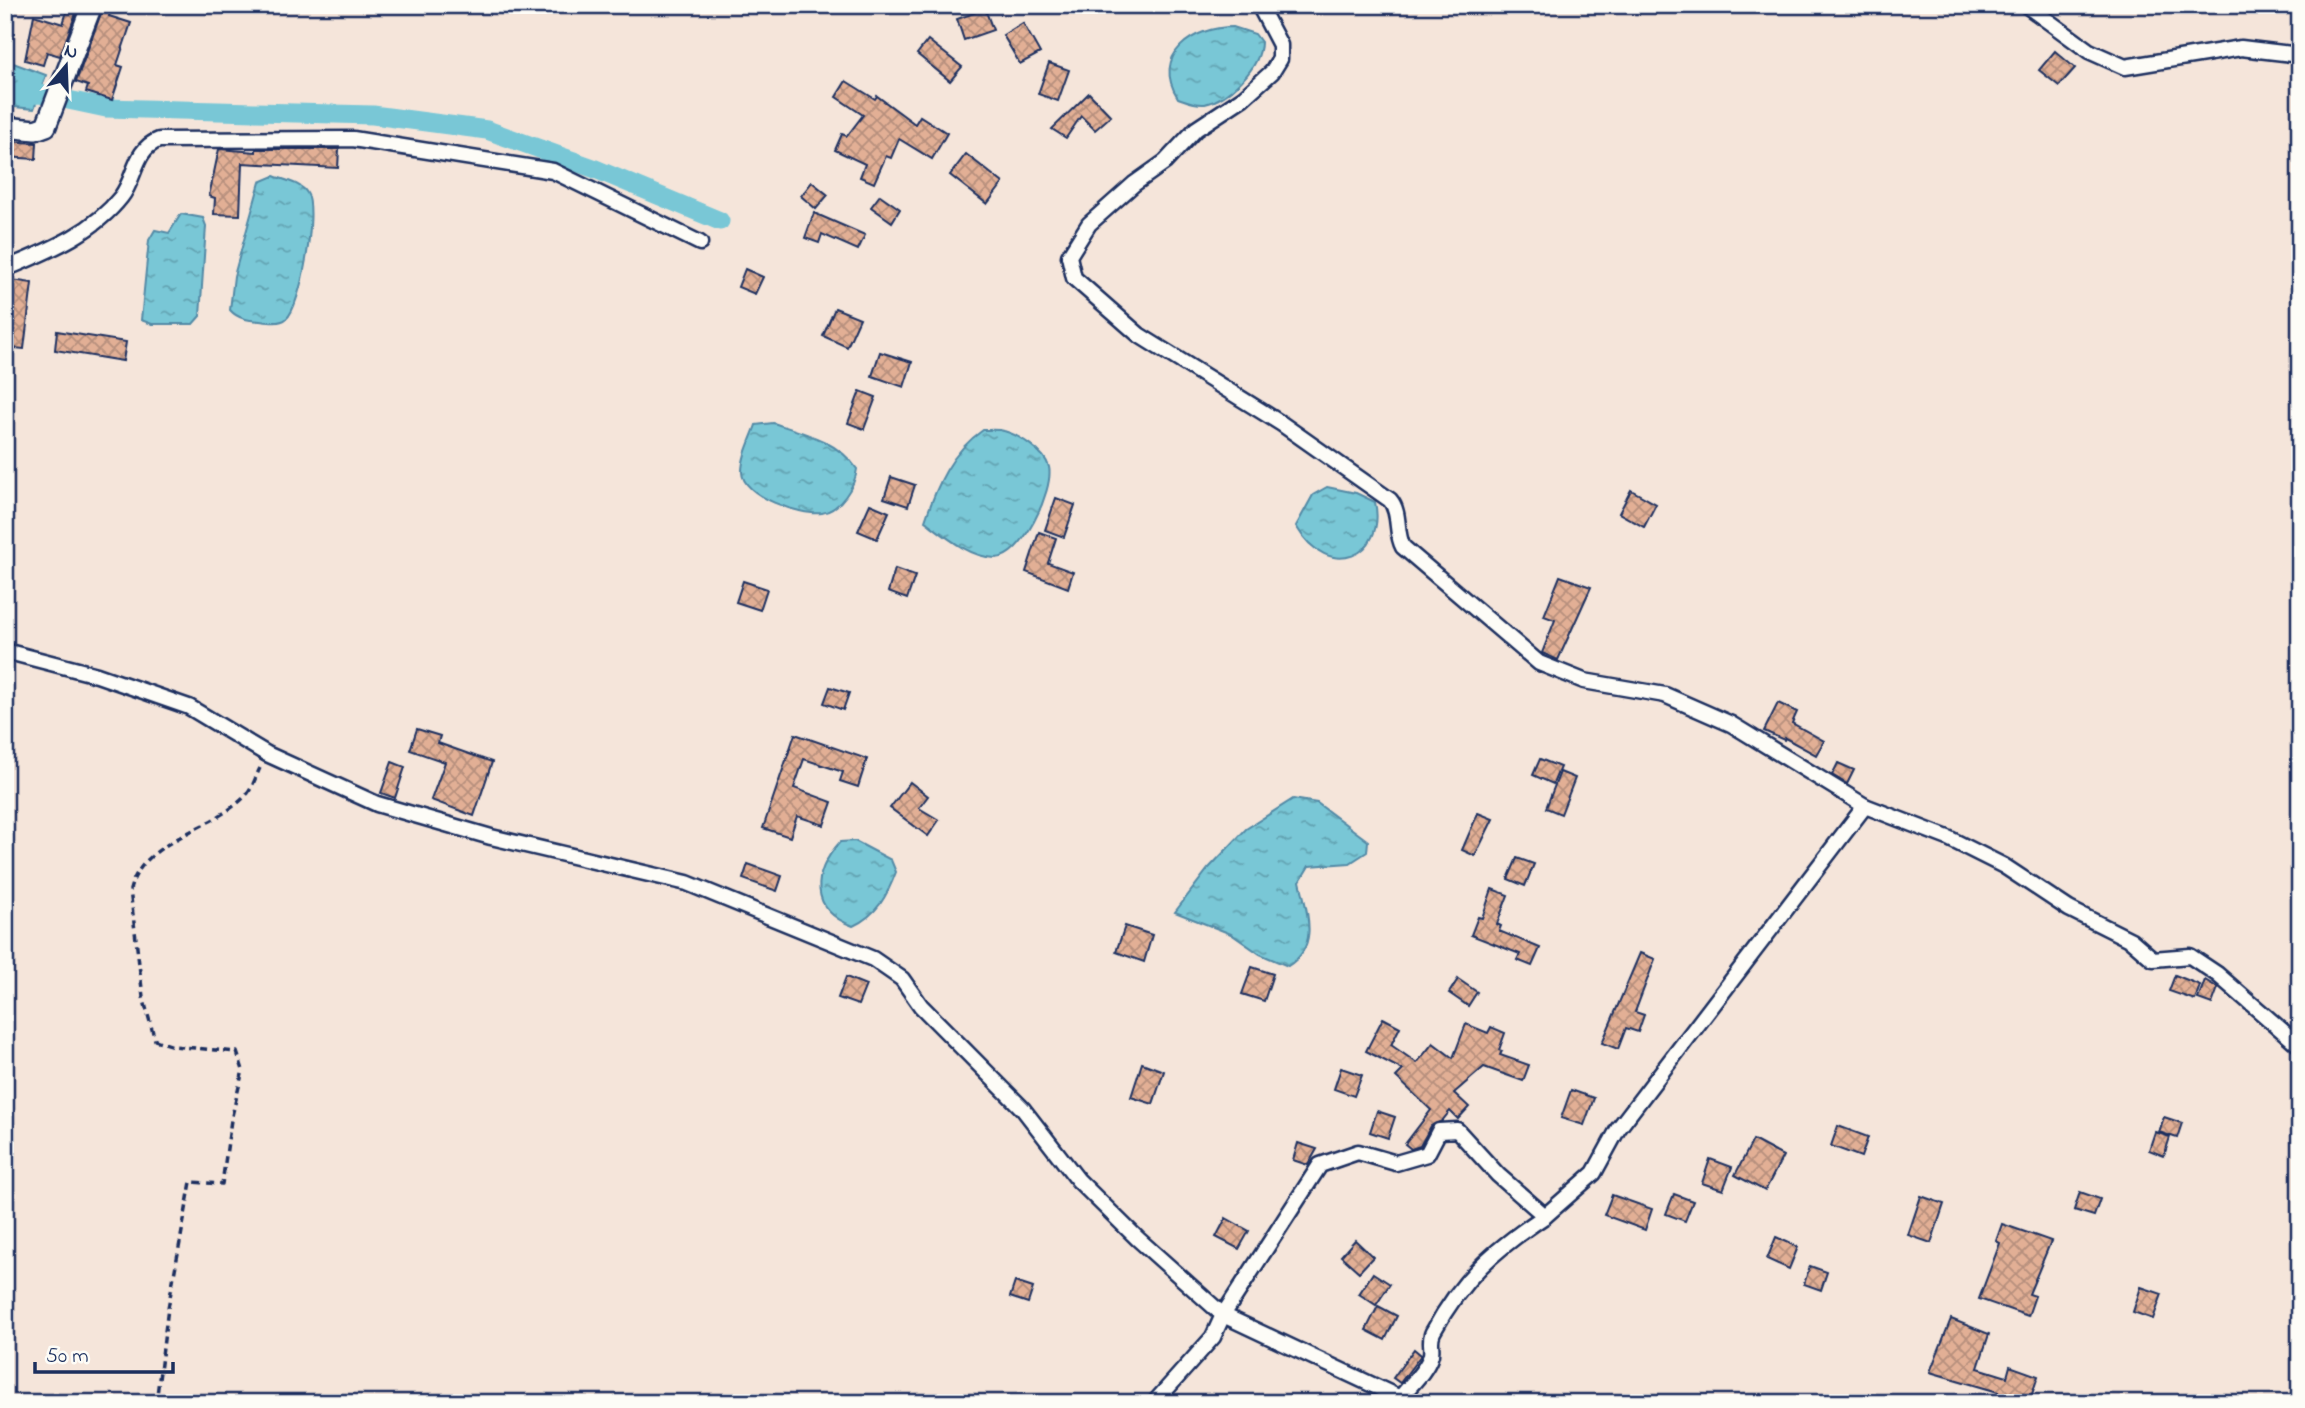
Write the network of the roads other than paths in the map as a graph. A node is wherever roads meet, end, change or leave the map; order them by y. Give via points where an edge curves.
1 (92, 5) edge
2 (1259, 5) edge
3 (2026, 5) edge
4 (2300, 55) edge
5 (5, 127) edge
6 (700, 243) dead end
7 (5, 269) edge
8 (5, 651) edge
9 (1865, 806) junction
10 (2300, 1046) edge
11 (1545, 1216) junction
12 (1223, 1315) junction
13 (1406, 1400) edge
14 (1154, 1403) edge

1 - 5 street via 46,127
2 - 9 street via 1280,45 1280,59 1272,72 1196,129 1165,162 1089,224 1069,256 1074,278 1139,335 1282,424 1390,500 1403,547 1539,663 1584,681 1665,695 1731,724
3 - 4 street via 2089,51 2125,67 2241,48
6 - 7 street via 553,171 353,139 159,139 143,149 122,196 82,234
8 - 12 street via 97,675 190,707 267,754 377,804 491,837 687,883 873,958 902,979 921,1006 1023,1109 1078,1180
9 - 10 street via 1948,838 2004,866 2069,909 2131,940 2153,958 2190,956
9 - 11 street via 1618,1129 1594,1173
11 - 12 street via 1498,1175 1457,1130 1439,1131 1427,1154 1396,1163 1358,1152 1320,1165
11 - 13 street via 1498,1248 1463,1284 1430,1338 1432,1355
12 - 13 street
12 - 14 street via 1213,1337

